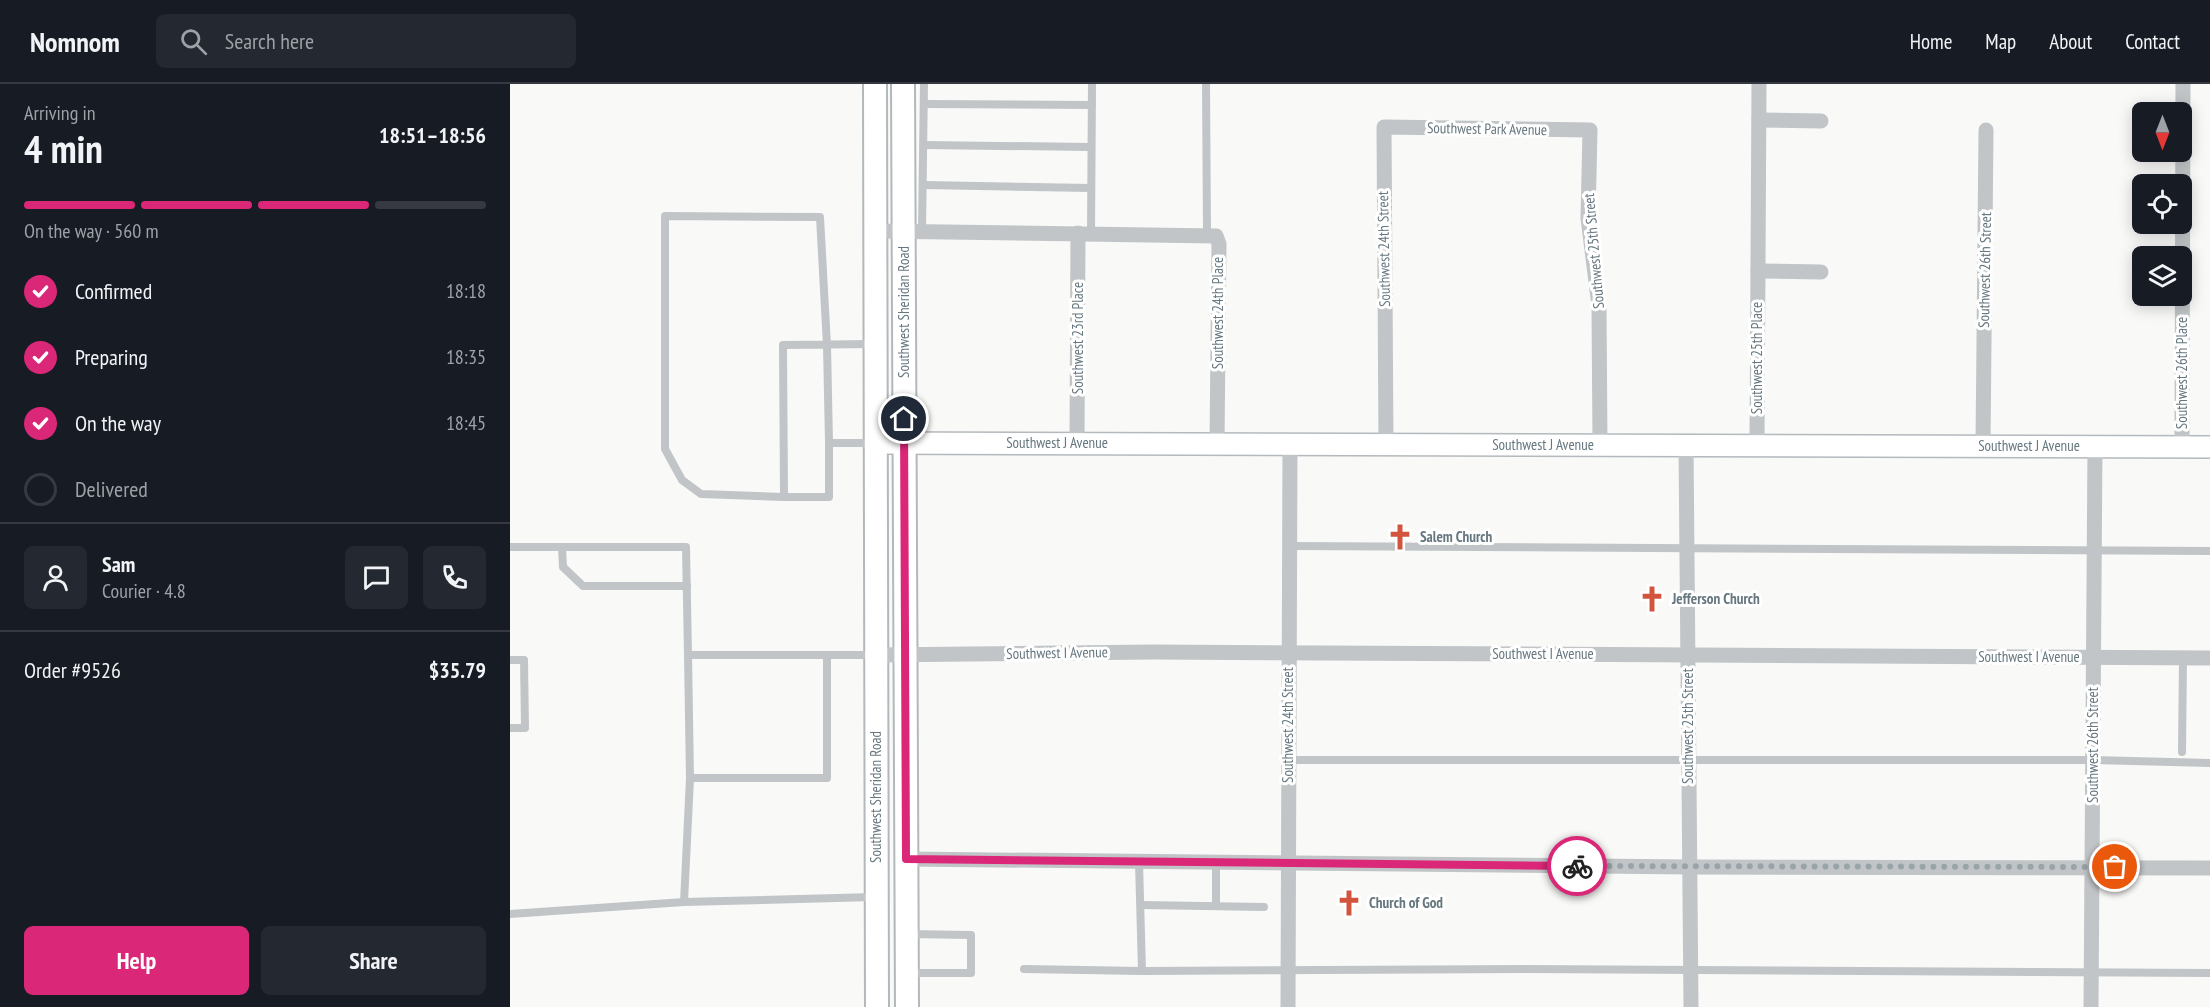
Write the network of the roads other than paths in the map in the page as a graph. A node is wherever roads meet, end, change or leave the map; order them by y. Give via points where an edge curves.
1 (875, 84) edge
2 (903, 84) edge
3 (924, 84) edge
4 (1092, 84) edge
5 (1206, 84) edge
6 (1759, 84) edge
7 (2183, 84) edge
8 (924, 104) junction
9 (1092, 105) junction
10 (1759, 120) junction
11 (1821, 121) dead end
12 (1384, 127) joint
13 (1590, 130) joint
14 (1986, 130) dead end
15 (924, 146) junction
16 (1091, 147) junction
17 (924, 185) junction
18 (1091, 188) junction
19 (875, 231) junction
20 (913, 231) junction
21 (1084, 233) junction
22 (1207, 234) junction
23 (1758, 271) junction
24 (1821, 272) dead end
25 (875, 344) junction
26 (827, 345) junction
27 (829, 443) junction
28 (876, 443) junction
29 (904, 443) junction
30 (1077, 443) junction
31 (1217, 444) junction
32 (1290, 444) junction
33 (1386, 444) junction
34 (1600, 445) junction
35 (1686, 445) junction
36 (1757, 445) junction
37 (1983, 446) junction
38 (2095, 446) junction
39 (2182, 447) junction
40 (2210, 447) edge
41 (784, 497) junction
42 (1290, 546) junction
43 (510, 547) edge
44 (562, 547) junction
45 (1687, 549) junction
46 (2094, 550) junction
47 (2210, 551) edge
48 (687, 586) junction
49 (1288, 653) junction
50 (688, 655) junction
51 (827, 655) junction
52 (876, 655) junction
53 (905, 655) junction
54 (1688, 655) junction
55 (2093, 657) junction
56 (2183, 658) junction
57 (2210, 658) edge
58 (510, 660) edge
59 (510, 728) edge
60 (2182, 752) dead end
61 (1288, 760) junction
62 (1689, 760) junction
63 (2092, 760) junction
64 (2210, 763) edge
65 (690, 778) junction
66 (906, 859) junction
67 (1139, 862) junction
68 (1215, 862) junction
69 (1288, 863) junction
70 (1690, 867) junction
71 (2092, 867) junction
72 (2210, 868) edge
73 (876, 897) junction
74 (684, 902) junction
75 (1141, 905) junction
76 (1215, 906) junction
77 (1264, 907) dead end
78 (510, 914) edge
79 (907, 934) junction
80 (1024, 969) dead end
81 (1690, 969) junction
82 (1142, 971) junction
83 (2091, 971) junction
84 (1288, 972) junction
85 (907, 973) junction
86 (2210, 973) edge
87 (877, 1007) edge
88 (907, 1007) edge
89 (1288, 1007) edge
90 (1691, 1007) edge
91 (2091, 1007) edge

1 - 19 main road, Southwest Sheridan Road
2 - 20 main road, Southwest Sheridan Road
3 - 8 lane
4 - 9 lane
5 - 22 lane
6 - 10 street, Southwest 25th Place
7 - 39 street, Southwest 26th Place
8 - 9 lane
8 - 15 lane
9 - 16 lane
10 - 11 street
10 - 23 street, Southwest 25th Place
12 - 13 street, Southwest Park Avenue
12 - 33 street, Southwest 24th Street
13 - 34 street, Southwest 25th Street via 1588,218 1599,306
14 - 37 street, Southwest 26th Street
15 - 16 lane
15 - 17 lane
16 - 18 lane
17 - 18 lane
17 - 20 lane
18 - 21 lane
19 - 20 street
19 - 25 main road, Southwest Sheridan Road
20 - 21 street
20 - 29 main road, Southwest Sheridan Road
21 - 22 street
21 - 30 street, Southwest 23rd Place
22 - 31 street, Southwest 24th Place via 1216,236 1219,244
23 - 24 street
23 - 36 street, Southwest 25th Place
25 - 26 lane
25 - 28 main road, Southwest Sheridan Road
26 - 27 lane
26 - 41 lane via 783,345
26 - 41 lane via 820,217 665,216 665,449 682,480 701,494
27 - 28 lane
27 - 41 lane via 829,497
28 - 29 street, Southwest J Avenue
28 - 52 main road, Southwest Sheridan Road
29 - 30 street, Southwest J Avenue
29 - 53 main road, Southwest Sheridan Road
30 - 31 street, Southwest J Avenue
31 - 32 street, Southwest J Avenue
32 - 33 street, Southwest J Avenue
32 - 42 street, Southwest 24th Street
33 - 34 street, Southwest J Avenue
34 - 35 street, Southwest J Avenue
35 - 36 street, Southwest J Avenue
35 - 45 street, Southwest 25th Street
36 - 37 street, Southwest J Avenue
37 - 38 street, Southwest J Avenue
38 - 39 street, Southwest J Avenue
38 - 46 street, Southwest 26th Street
39 - 40 street, Southwest J Avenue
42 - 45 lane
42 - 49 street, Southwest 24th Street
43 - 44 lane
44 - 48 lane via 563,567 583,586
44 - 48 lane via 686,547
45 - 46 lane
45 - 54 street, Southwest 25th Street
46 - 47 lane
46 - 55 street, Southwest 26th Street
48 - 50 lane
49 - 53 street, Southwest I Avenue
49 - 54 street, Southwest I Avenue
49 - 61 street, Southwest 24th Street
50 - 51 lane
50 - 65 lane
51 - 52 lane
51 - 65 lane via 827,778
52 - 53 street, Southwest I Avenue
52 - 73 main road, Southwest Sheridan Road
53 - 66 main road, Southwest Sheridan Road
54 - 55 street, Southwest I Avenue
54 - 62 street, Southwest 25th Street
55 - 56 street, Southwest I Avenue
55 - 63 street, Southwest 26th Street
56 - 57 street, Southwest I Avenue
56 - 60 lane
58 - 59 lane via 524,660 525,728
61 - 62 lane
61 - 69 street, Southwest 24th Street
62 - 63 lane
62 - 70 street, Southwest 25th Street
63 - 64 lane
63 - 71 street, Southwest 26th Street
65 - 74 lane
66 - 67 street
66 - 79 main road, Southwest Sheridan Road
67 - 68 street
67 - 75 lane
68 - 69 street
68 - 76 lane
69 - 70 street
69 - 84 street, Southwest 24th Street
70 - 71 street
70 - 81 street, Southwest 25th Street
71 - 72 street
71 - 83 street, Southwest 26th Street
73 - 74 lane
73 - 87 main road, Southwest Sheridan Road
74 - 78 lane
75 - 76 lane
75 - 82 lane
76 - 77 lane
79 - 85 main road, Southwest Sheridan Road
79 - 85 lane via 971,935 971,973
80 - 82 lane
81 - 83 lane
81 - 84 lane
81 - 90 street, Southwest 25th Street
82 - 84 lane
83 - 86 lane
83 - 91 street, Southwest 26th Street
84 - 89 street, Southwest 24th Street
85 - 88 main road, Southwest Sheridan Road

